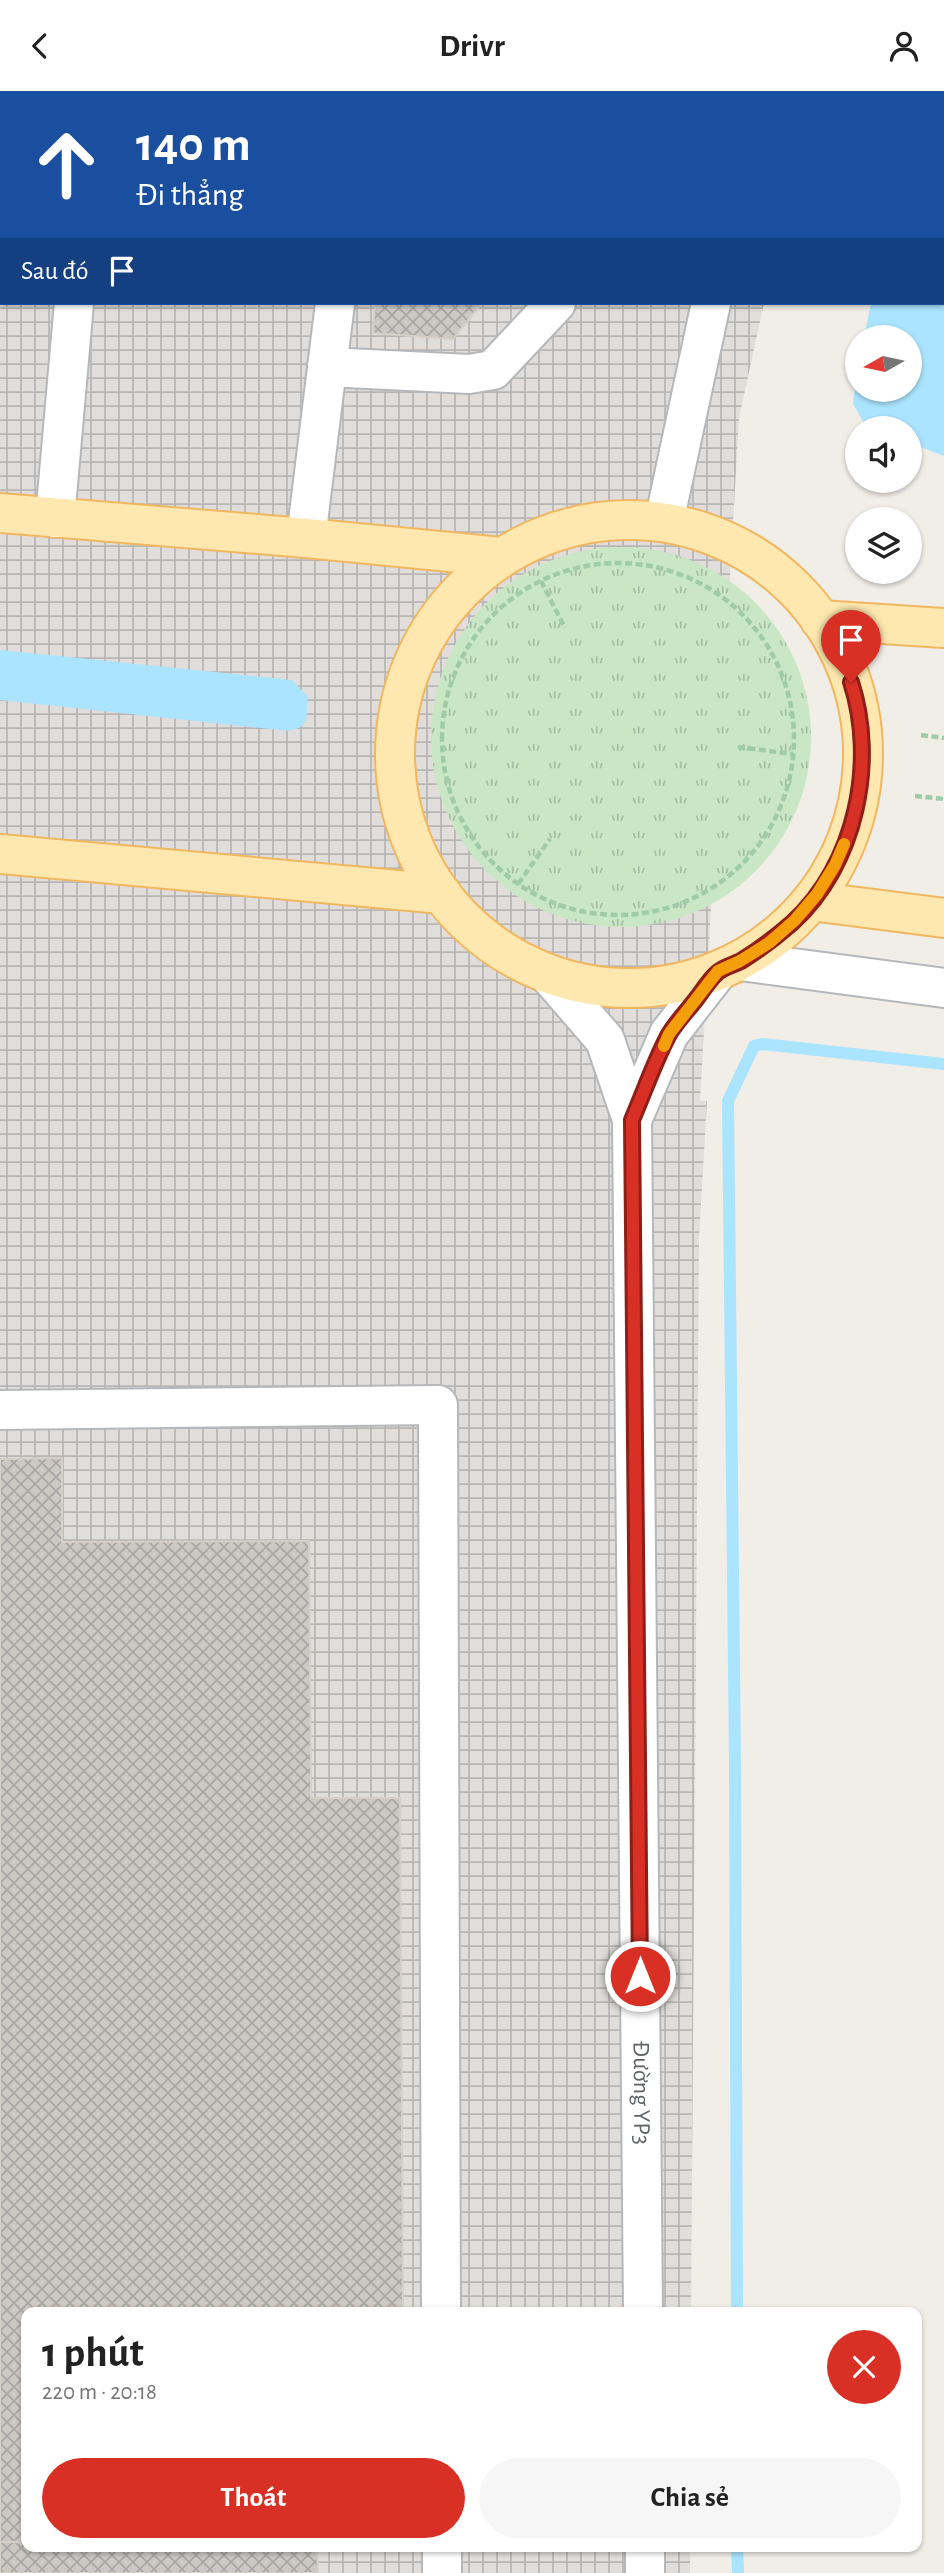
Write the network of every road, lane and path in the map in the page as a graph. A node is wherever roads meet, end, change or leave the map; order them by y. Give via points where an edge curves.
1 (74, 305) edge
2 (335, 305) edge
3 (554, 305) edge
4 (712, 305) edge
5 (327, 367) junction
6 (0, 513) edge
7 (55, 518) junction
8 (664, 522) junction
9 (306, 538) junction
10 (501, 558) junction
11 (541, 581) junction
12 (820, 620) junction
13 (565, 628) dead end
14 (944, 628) edge
15 (921, 735) dead end
16 (944, 738) edge
17 (738, 747) dead end
18 (793, 754) junction
19 (915, 796) dead end
20 (944, 799) edge
21 (550, 839) dead end
22 (0, 854) edge
23 (518, 884) junction
24 (442, 894) junction
25 (811, 901) junction
26 (944, 918) edge
27 (729, 966) junction
28 (548, 974) junction
29 (944, 988) edge
30 (632, 1120) junction
31 (0, 1411) edge
32 (441, 2307) edge
33 (643, 2307) edge
34 (442, 2552) edge
35 (645, 2552) edge
36 (442, 2573) edge
37 (645, 2573) edge

1 - 7 street
2 - 5 street
3 - 5 street via 493,370 469,375
4 - 8 street
5 - 9 street
6 - 7 main road
7 - 9 main road
8 - 10 main road via 617,520 572,526
8 - 12 main road via 717,536 754,556 787,581
9 - 10 main road
10 - 24 main road via 463,588 438,620 417,655 399,712 398,792 416,850
11 - 13 path
11 - 18 path via 588,565 626,563 675,572 719,596 755,630 781,673 793,722
11 - 23 path via 509,601 474,638 457,670 443,720 445,770 456,806 481,849
12 - 14 main road
12 - 25 main road via 845,665 856,698 863,766 849,833
15 - 16 path
17 - 18 path
18 - 23 path via 785,796 762,841 728,877 684,903 611,916 562,907
19 - 20 path
21 - 23 path
22 - 24 main road
24 - 28 main road via 491,943
25 - 26 main road
25 - 27 main road via 778,935
27 - 28 main road via 691,981 633,989 604,988
27 - 29 street
27 - 30 street via 669,1034
28 - 30 street via 605,1040
30 - 33 street, Đường YP3
31 - 32 street via 438,1405
34 - 36 street
35 - 37 street

